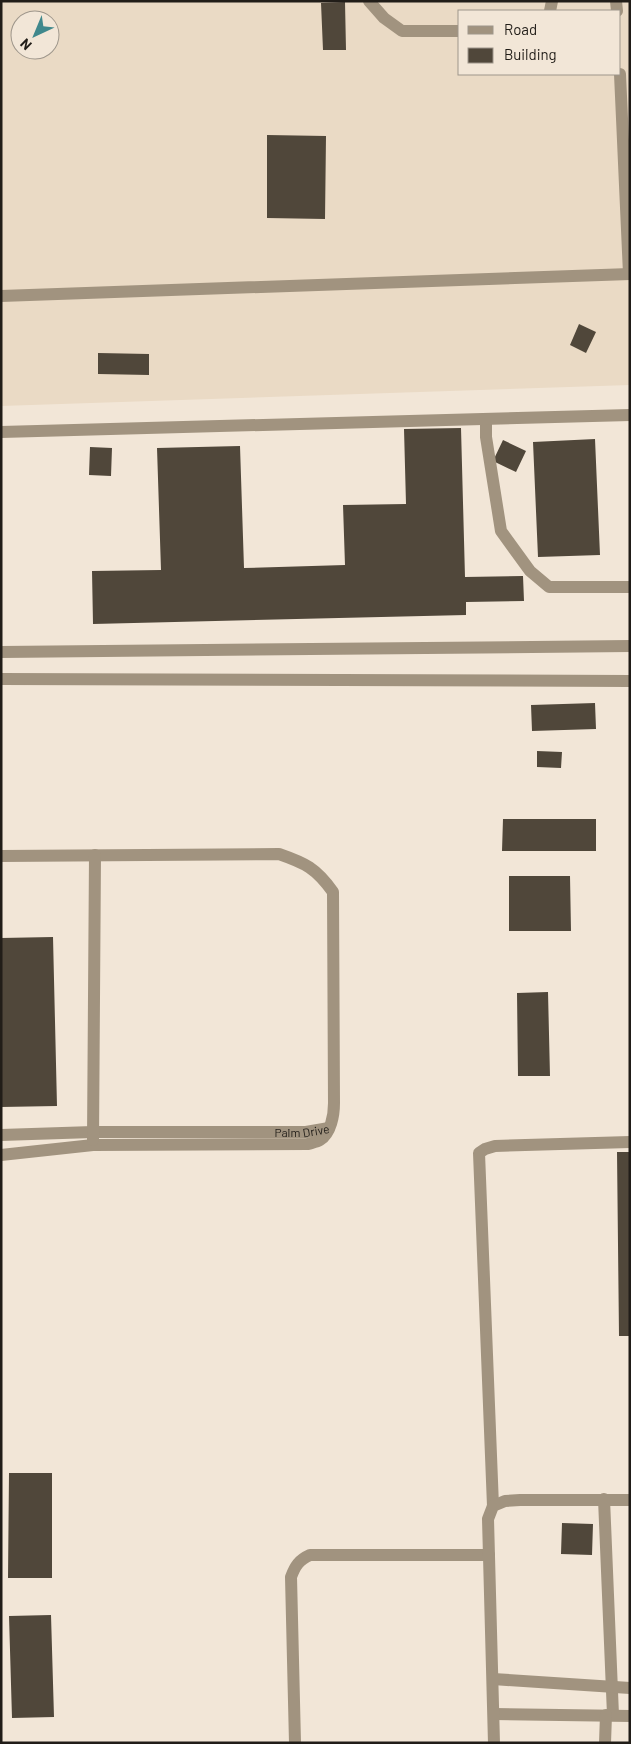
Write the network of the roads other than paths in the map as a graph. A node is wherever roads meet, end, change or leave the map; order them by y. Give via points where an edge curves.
1 (369, 1) edge
2 (458, 31) edge
3 (620, 75) edge
4 (629, 274) edge
5 (2, 295) edge
6 (630, 415) edge
7 (486, 419) junction
8 (1, 432) edge
9 (630, 587) edge
10 (630, 646) edge
11 (1, 652) edge
12 (1, 679) edge
13 (630, 680) edge
14 (95, 855) junction
15 (1, 856) edge
16 (329, 1128) junction
17 (93, 1132) junction
18 (1, 1135) edge
19 (630, 1142) edge
20 (93, 1145) junction
21 (1, 1155) edge
22 (604, 1499) junction
23 (630, 1500) edge
24 (493, 1506) junction
25 (489, 1555) junction
26 (492, 1679) junction
27 (613, 1688) junction
28 (630, 1688) edge
29 (494, 1714) junction
30 (610, 1715) junction
31 (630, 1716) edge
32 (295, 1743) edge
33 (494, 1743) edge
34 (605, 1743) edge

1 - 2 street via 402,32
3 - 4 street
4 - 5 street
6 - 7 street
7 - 8 street
7 - 9 street via 501,531 530,570 549,587
10 - 11 street
12 - 13 street
14 - 15 street
14 - 16 street via 279,854 302,862 322,876 332,892 334,1113
14 - 17 street
16 - 17 street, Palm Drive via 306,1132
16 - 20 street, Palm Drive via 320,1141 308,1144
17 - 18 street, Palm Drive
17 - 20 street
19 - 24 street via 495,1146 479,1154
20 - 21 street, Palm Drive
22 - 23 street
22 - 24 street via 520,1500
22 - 27 street
24 - 25 street via 488,1519
25 - 26 street
25 - 32 street via 310,1555 301,1559 291,1576
26 - 27 street
26 - 29 street
27 - 28 street
27 - 30 street
29 - 30 street
29 - 33 street
30 - 31 street
30 - 34 street

